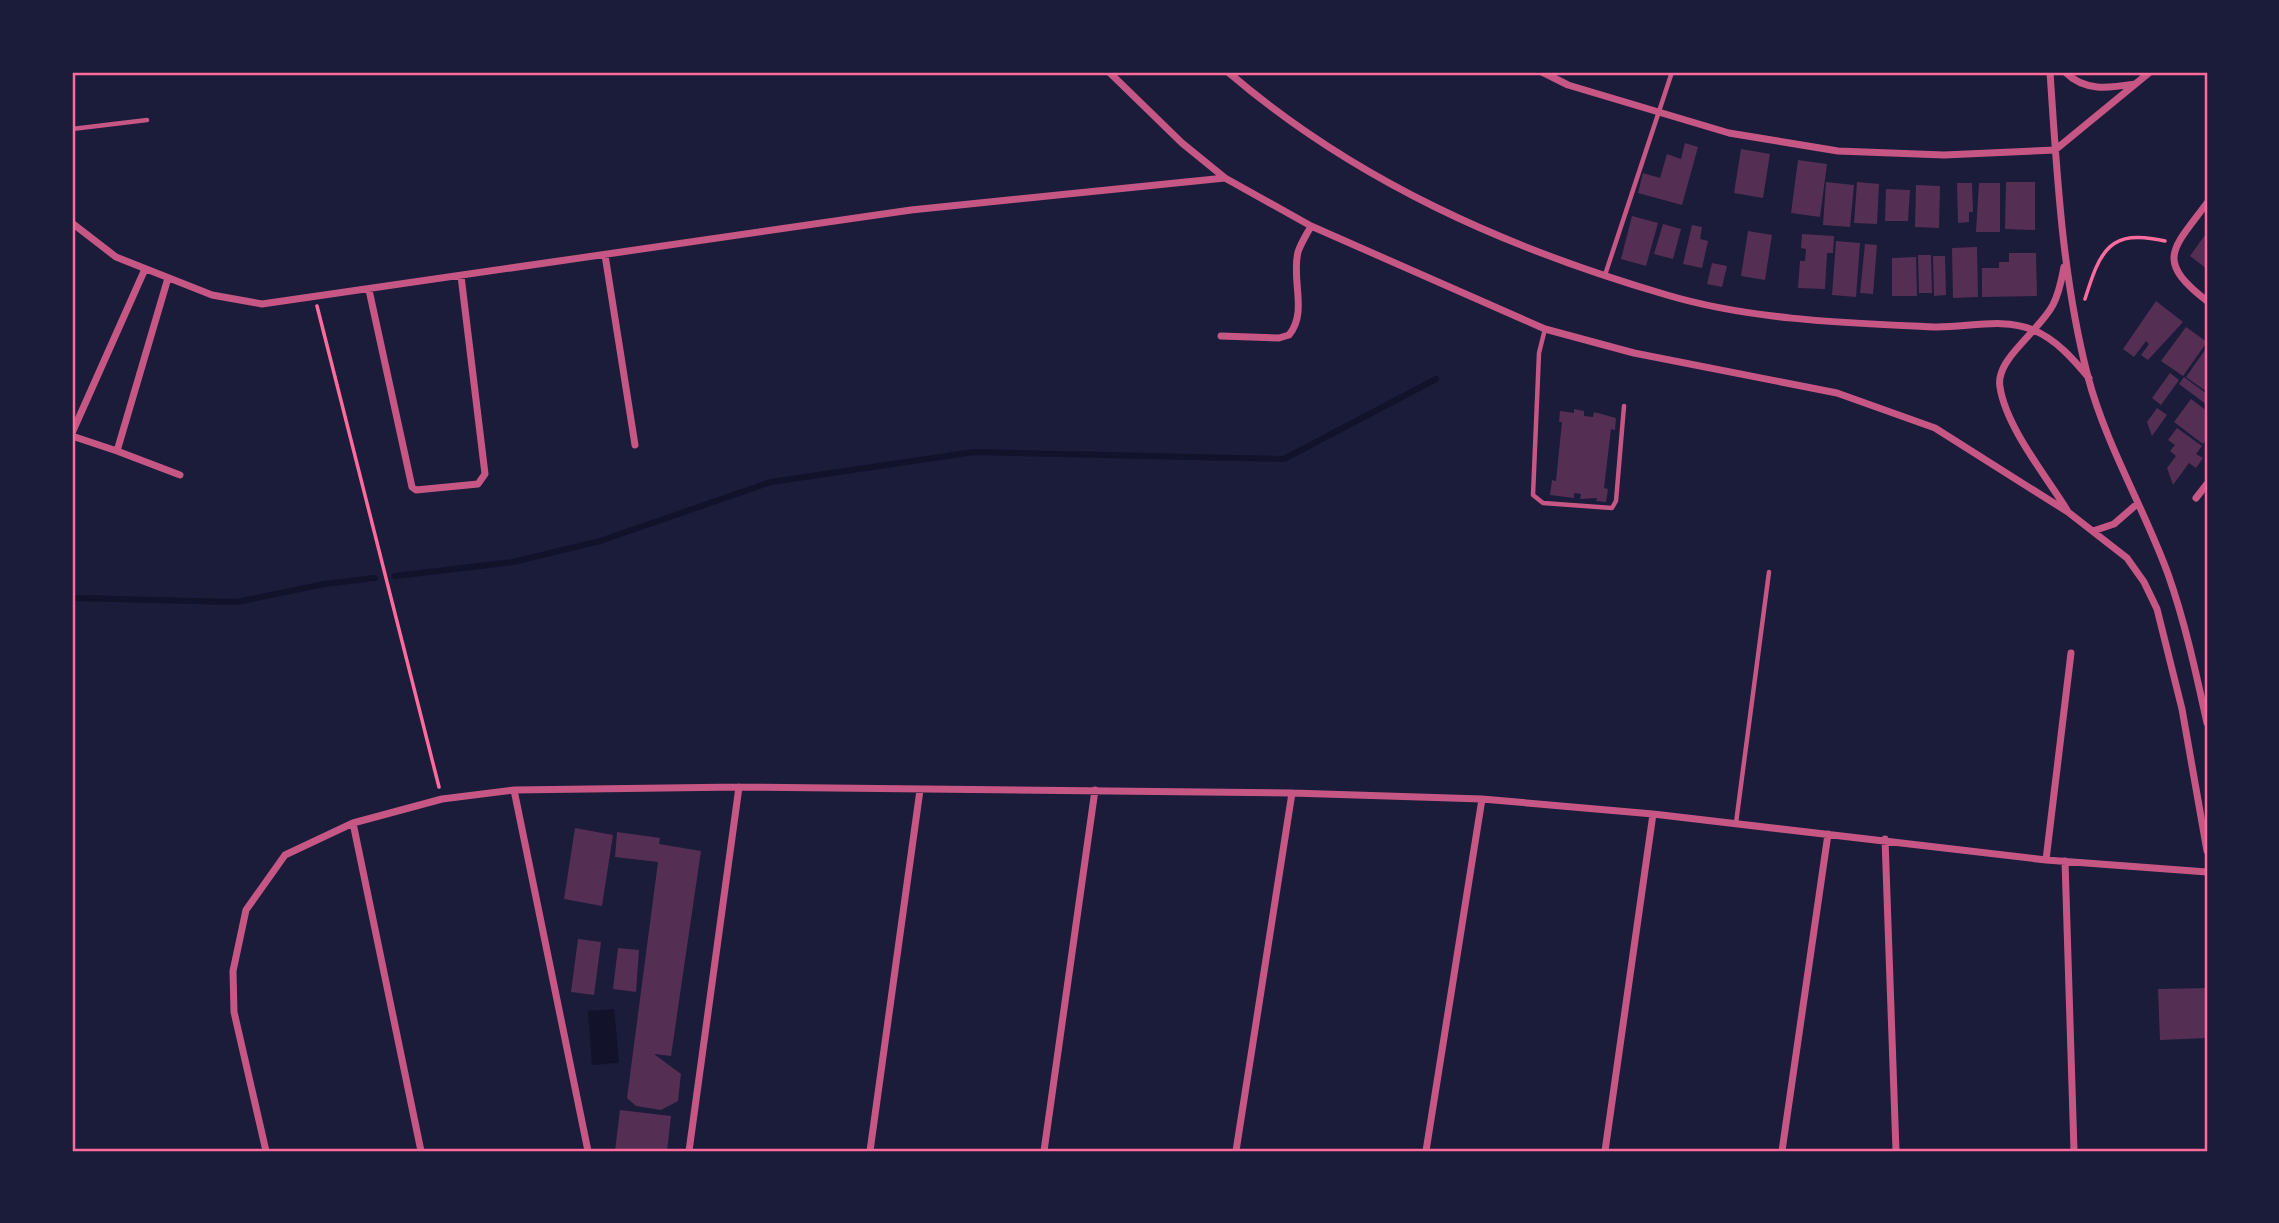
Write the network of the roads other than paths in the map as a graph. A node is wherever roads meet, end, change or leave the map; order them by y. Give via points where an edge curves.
1 (1109, 72) edge
2 (1228, 72) edge
3 (1542, 72) edge
4 (1672, 72) edge
5 (2050, 72) edge
6 (2065, 72) edge
7 (2150, 72) edge
8 (2136, 84) junction
9 (1661, 113) junction
10 (146, 120) dead end
11 (72, 129) edge
12 (2055, 150) junction
13 (1225, 178) junction
14 (2207, 204) edge
15 (72, 222) edge
16 (1311, 226) junction
17 (605, 255) junction
18 (2064, 262) junction
19 (145, 269) junction
20 (1605, 275) junction
21 (461, 276) junction
22 (167, 278) junction
23 (369, 290) junction
24 (2207, 301) edge
25 (1545, 330) junction
26 (2035, 330) junction
27 (1221, 336) dead end
28 (2088, 378) junction
29 (1624, 406) dead end
30 (72, 434) edge
31 (635, 445) dead end
32 (117, 451) junction
33 (180, 475) dead end
34 (2207, 484) edge
35 (2196, 498) dead end
36 (2137, 504) junction
37 (2068, 512) junction
38 (2092, 531) junction
39 (1769, 572) dead end
40 (2071, 653) dead end
41 (2207, 723) edge
42 (739, 787) junction
43 (514, 790) junction
44 (920, 790) junction
45 (1095, 790) junction
46 (1292, 793) junction
47 (1482, 799) junction
48 (1653, 814) junction
49 (353, 823) junction
50 (1736, 823) junction
51 (1828, 834) junction
52 (1885, 839) junction
53 (2207, 851) edge
54 (2046, 860) junction
55 (2065, 861) junction
56 (2207, 872) edge
57 (266, 1151) edge
58 (421, 1151) edge
59 (588, 1151) edge
60 (690, 1151) edge
61 (870, 1151) edge
62 (1044, 1151) edge
63 (1236, 1151) edge
64 (1426, 1151) edge
65 (1605, 1151) edge
66 (1782, 1151) edge
67 (1896, 1151) edge
68 (2074, 1151) edge

1 - 13 street
2 - 20 street via 1315,140 1396,190 1489,235
3 - 9 street via 1568,85
4 - 9 lane
5 - 12 street
6 - 8 street via 2082,85 2096,88
7 - 8 street
8 - 12 street
9 - 12 street via 1730,133 1838,151 1944,155
9 - 20 lane
10 - 11 lane
12 - 18 street
13 - 16 street
13 - 17 street via 911,210
14 - 24 street via 2177,243 2172,262 2182,282
15 - 19 street via 116,257
16 - 25 street
16 - 27 street via 1298,252 1299,313 1289,335
17 - 21 street
17 - 31 street
18 - 26 street via 2058,301
18 - 28 street
19 - 22 street
19 - 30 street
20 - 26 street via 1669,296 1755,312 1937,327 2013,324
21 - 23 street
21 - 23 street via 485,474 478,484 412,487
22 - 23 street via 212,295 261,304
22 - 32 street
25 - 29 lane via 1539,366 1533,495 1537,500 1612,508
25 - 37 street via 1849,397 1936,428
26 - 28 street via 2069,355
26 - 37 street via 2006,362 1999,385 2014,423
28 - 36 street
30 - 32 street
32 - 33 street
34 - 35 street
36 - 38 street via 2114,524
36 - 41 street via 2184,622
37 - 38 street
38 - 53 street via 2127,558 2157,609 2182,709
39 - 50 lane
40 - 54 street
42 - 43 street
42 - 44 street
42 - 60 street
43 - 49 street via 442,799
43 - 59 street
44 - 45 street
44 - 61 street
45 - 46 street
45 - 62 street
46 - 47 street
46 - 63 street
47 - 48 street
47 - 64 street
48 - 50 street
48 - 65 street
49 - 57 street via 285,855 246,911 233,971 234,1012
49 - 58 street
50 - 51 street
51 - 52 street
51 - 66 street
52 - 54 street
52 - 67 street
54 - 55 street
55 - 56 street
55 - 68 street

